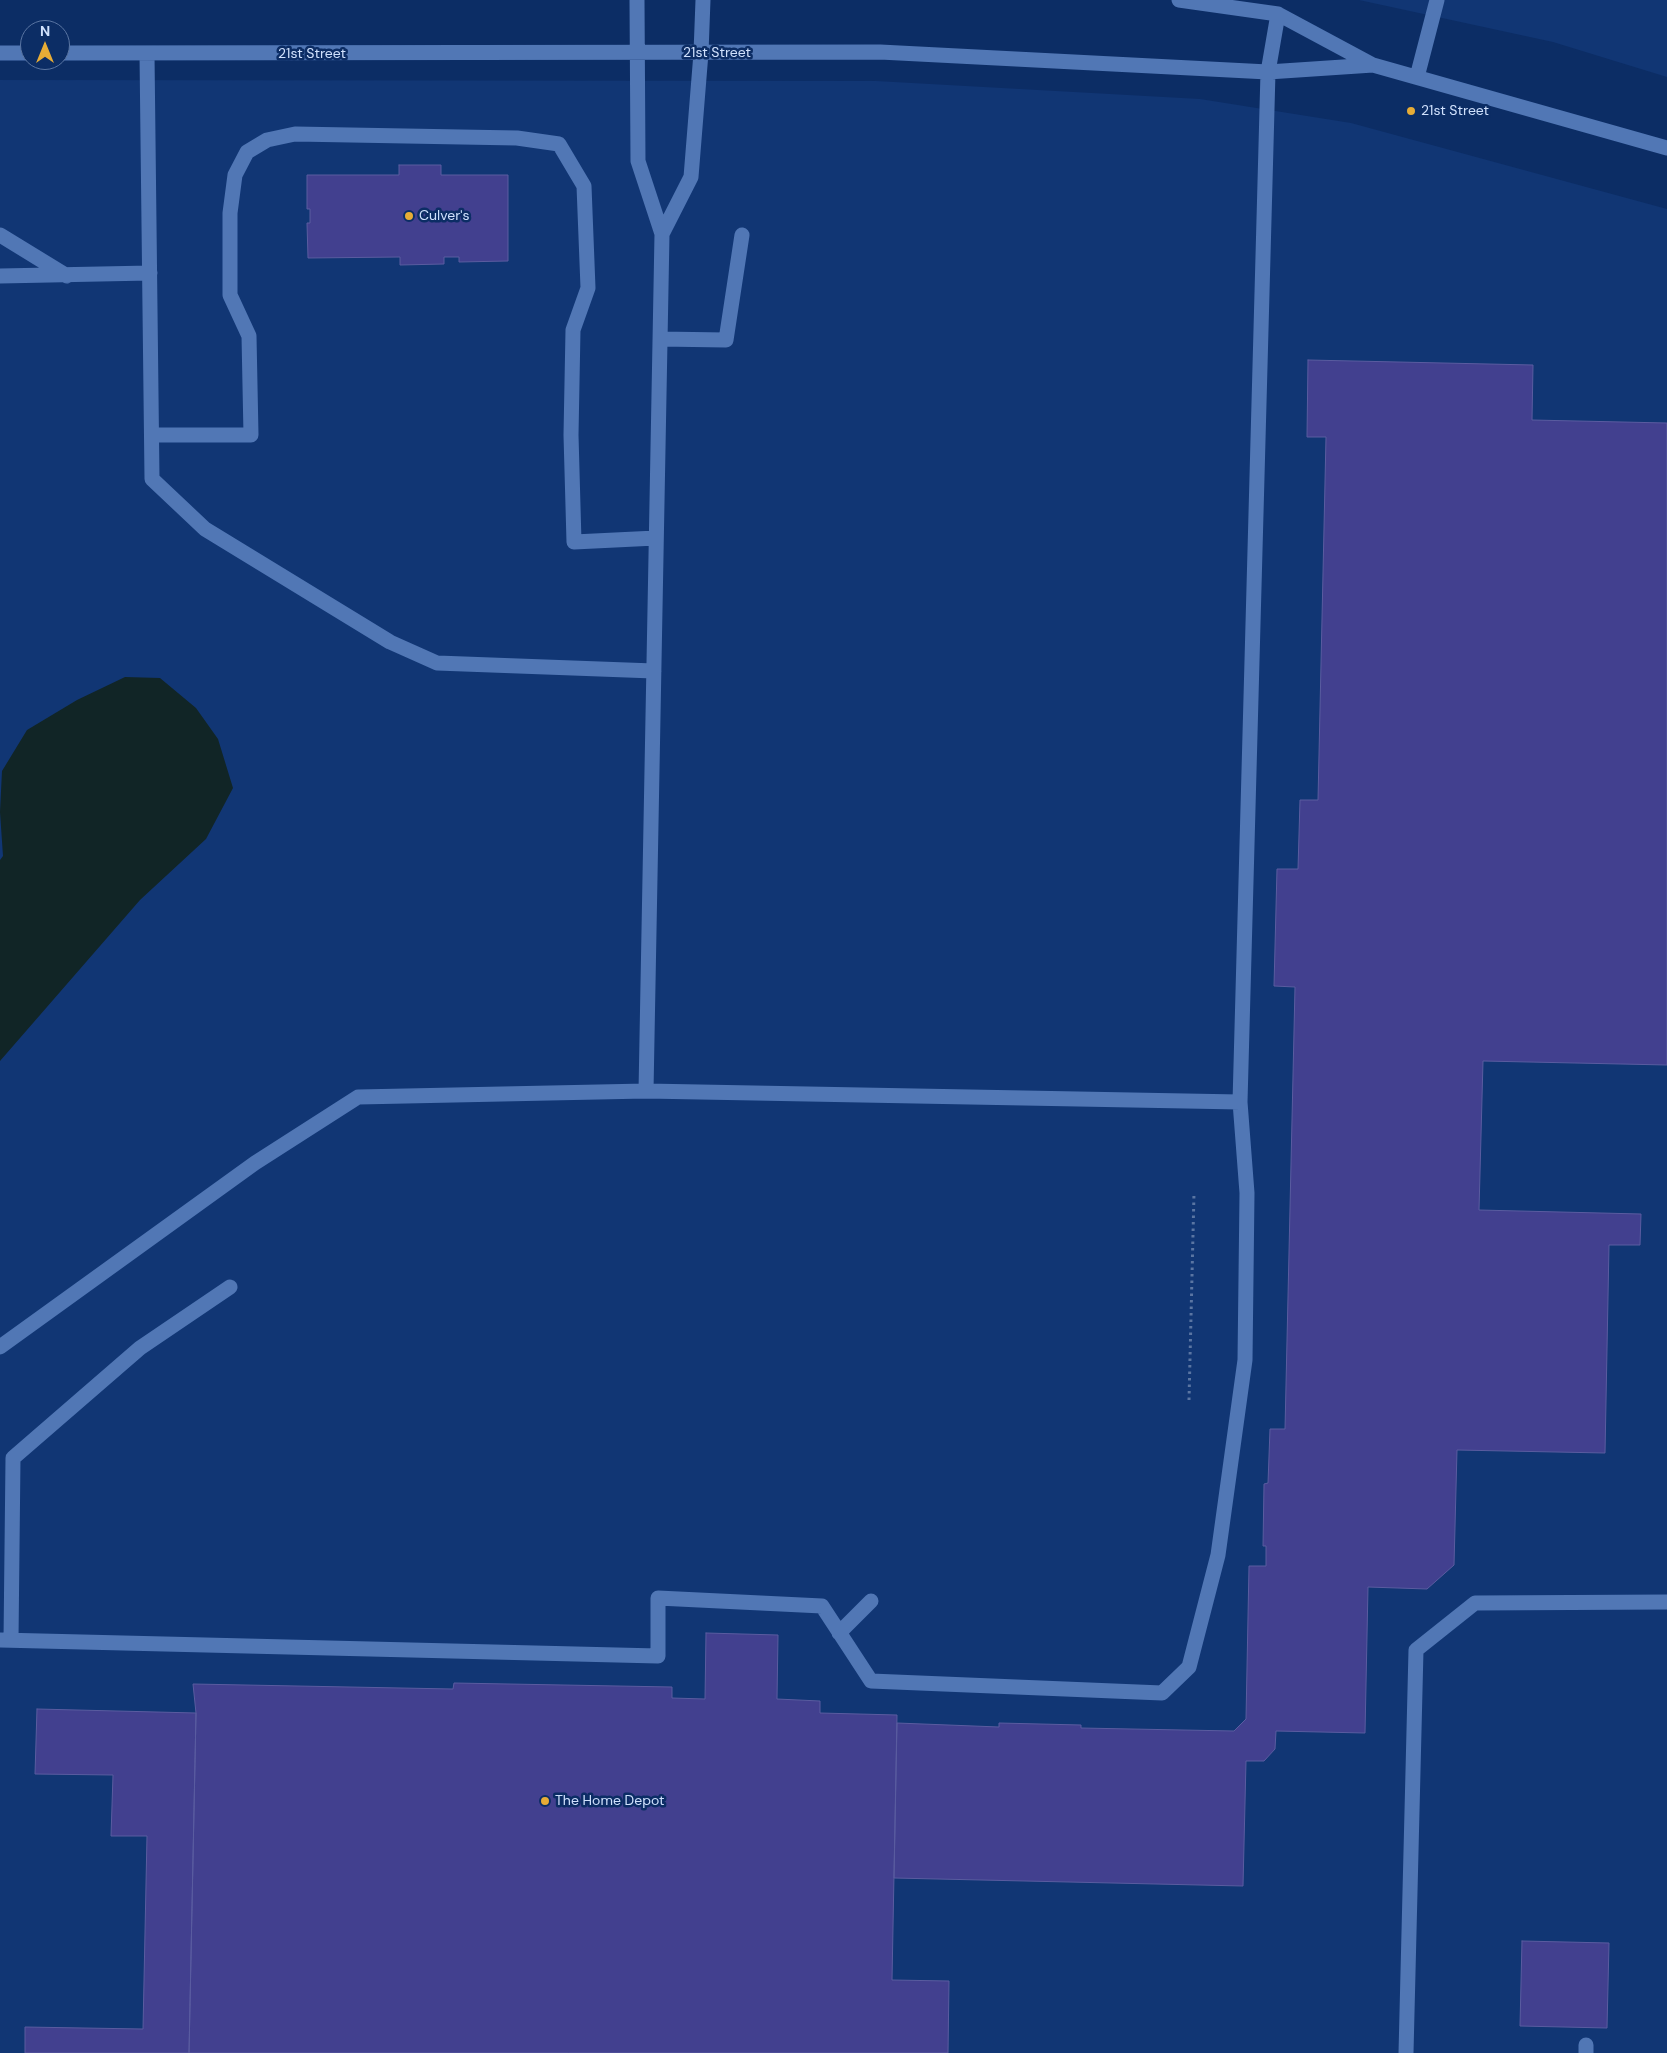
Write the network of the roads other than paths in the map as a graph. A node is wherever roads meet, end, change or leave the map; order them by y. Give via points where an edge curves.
1 (637, 0) edge
2 (703, 0) edge
3 (1179, 0) edge
4 (1436, 0) edge
5 (1278, 14) junction
6 (0, 53) edge
7 (20, 53) edge
8 (70, 53) edge
9 (637, 53) junction
10 (701, 53) junction
11 (147, 54) junction
12 (1373, 65) junction
13 (1268, 72) junction
14 (1417, 77) junction
15 (1667, 148) edge
16 (662, 234) junction
17 (742, 235) dead end
18 (4, 239) edge
19 (150, 274) junction
20 (0, 276) edge
21 (67, 276) junction
22 (660, 339) junction
23 (152, 435) junction
24 (656, 538) junction
25 (654, 671) junction
26 (646, 1092) junction
27 (1240, 1102) junction
28 (230, 1287) dead end
29 (0, 1348) edge
30 (872, 1601) dead end
31 (1667, 1602) edge
32 (839, 1633) junction
33 (6, 1640) edge
34 (1406, 2053) edge

1 - 9 street
2 - 10 street
3 - 5 street, 21st Street
4 - 14 street
5 - 12 street, 21st Street
5 - 13 street
6 - 7 street
8 - 11 street, 21st Street
9 - 10 street, 21st Street
9 - 11 street, 21st Street
9 - 16 street via 638,161
10 - 13 street, 21st Street via 880,52
10 - 16 street via 691,177
11 - 19 street
12 - 13 street, 21st Street
12 - 14 street, 21st Street
13 - 27 street
14 - 15 street, 21st Street
16 - 22 street
17 - 22 street via 726,340
18 - 21 street
19 - 21 street
19 - 23 street
20 - 21 street
22 - 24 street
23 - 24 street via 251,435 249,336 230,295 230,213 235,175 247,152 267,140 295,134 517,138 560,144 584,186 588,288 573,330 574,542
23 - 25 street via 152,479 205,529 390,642 437,663
24 - 25 street
25 - 26 street
26 - 27 street
26 - 29 street via 358,1097 255,1163
27 - 32 street via 1247,1193 1245,1360 1218,1554 1190,1667 1162,1693 871,1681
28 - 33 street via 140,1348 13,1458
30 - 32 street
31 - 34 street via 1475,1603 1416,1650
32 - 33 street via 822,1606 658,1598 658,1656

